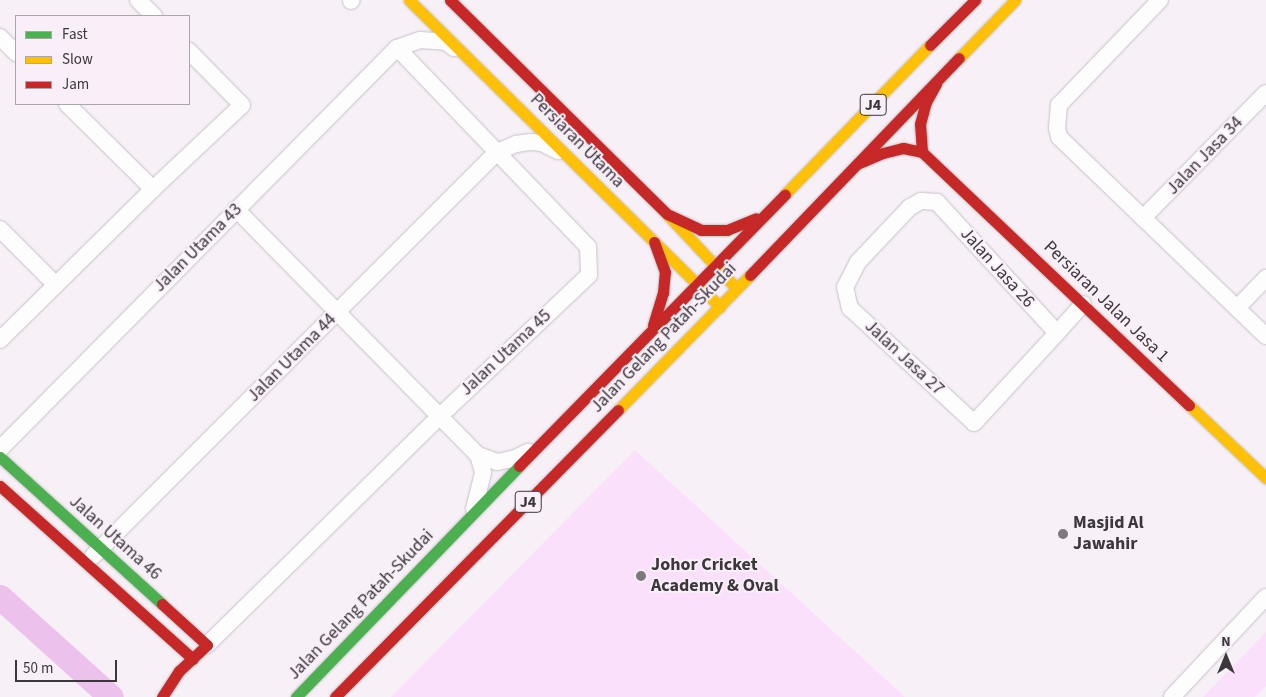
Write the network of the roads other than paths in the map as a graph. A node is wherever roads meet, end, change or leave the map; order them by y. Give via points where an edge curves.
1 (138, 0) edge
2 (409, 0) edge
3 (450, 0) edge
4 (976, 0) edge
5 (1015, 0) edge
6 (1160, 0) edge
7 (153, 15) edge
8 (0, 37) edge
9 (397, 48) junction
10 (15, 52) edge
11 (190, 52) edge
12 (463, 53) junction
13 (937, 80) junction
14 (1266, 93) edge
15 (68, 105) edge
16 (497, 152) junction
17 (922, 152) junction
18 (568, 157) junction
19 (854, 165) junction
20 (153, 189) junction
21 (937, 202) joint
22 (236, 209) junction
23 (771, 209) junction
24 (667, 214) junction
25 (1144, 218) junction
26 (0, 229) edge
27 (654, 242) junction
28 (715, 266) junction
29 (1266, 278) edge
30 (696, 284) junction
31 (56, 285) junction
32 (737, 289) junction
33 (1083, 304) junction
34 (720, 307) junction
35 (1237, 308) junction
36 (338, 312) junction
37 (651, 332) junction
38 (1057, 333) junction
39 (1266, 336) edge
40 (0, 340) edge
41 (440, 416) junction
42 (538, 447) junction
43 (0, 450) edge
44 (478, 455) junction
45 (0, 457) edge
46 (1266, 478) edge
47 (0, 486) edge
48 (472, 515) junction
49 (101, 549) junction
50 (86, 563) junction
51 (1266, 597) edge
52 (207, 645) junction
53 (193, 659) junction
54 (162, 697) edge
55 (296, 697) edge
56 (335, 697) edge
57 (1172, 697) edge

1 - 7 street
2 - 12 main road, Persiaran Utama
3 - 24 main road, Persiaran Utama
4 - 23 main road, Jalan Gelang Patah-Skudai / J4
5 - 13 main road, Jalan Gelang Patah-Skudai / J4
6 - 25 street via 1059,106 1057,128 1059,137
8 - 10 street
9 - 12 street via 420,40 434,40 446,42
9 - 16 street, Jalan Utama 45
9 - 22 street, Jalan Utama 43
11 - 20 street via 242,105
12 - 18 main road, Persiaran Utama
13 - 17 main road via 920,124
13 - 19 main road, Jalan Gelang Patah-Skudai / J4
14 - 25 street, Jalan Jasa 34
15 - 20 street
16 - 18 street via 531,142 542,143
16 - 36 street, Jalan Utama 44
16 - 41 street, Jalan Utama 45 via 588,247 589,275
17 - 19 main road via 903,148
17 - 33 main road, Persiaran Jalan Jasa 1
18 - 27 main road, Persiaran Utama
19 - 32 main road, Jalan Gelang Patah-Skudai / J4
20 - 31 street
21 - 38 street, Jalan Jasa 26
21 - 38 street, Jalan Jasa 27 via 921,201 910,207 858,262 845,287 850,308 974,423
22 - 36 street
22 - 43 street, Jalan Utama 43
23 - 24 main road via 727,230 701,230
23 - 28 main road, Jalan Gelang Patah-Skudai / J4
24 - 28 main road, Persiaran Utama
25 - 35 street
26 - 31 street
27 - 30 main road, Persiaran Utama
27 - 37 main road via 665,272 663,293
28 - 30 main road, Jalan Gelang Patah-Skudai / J4
28 - 32 main road, Persiaran Utama
29 - 35 street
30 - 34 main road, Persiaran Utama
30 - 37 main road, Jalan Gelang Patah-Skudai / J4
31 - 40 street
32 - 34 main road, Jalan Gelang Patah-Skudai / J4
33 - 38 street
33 - 46 main road, Persiaran Jalan Jasa 1
34 - 56 main road, Jalan Gelang Patah-Skudai / J4
35 - 39 street
36 - 41 street
36 - 49 street, Jalan Utama 44
37 - 42 main road, Jalan Gelang Patah-Skudai / J4
41 - 44 street
41 - 52 street, Jalan Utama 45
42 - 44 street via 513,459 497,462
42 - 48 main road, Jalan Gelang Patah-Skudai / J4
44 - 48 street via 482,472
45 - 49 main road, Jalan Utama 46
47 - 50 main road
48 - 55 main road, Jalan Gelang Patah-Skudai / J4
49 - 50 street, Jalan Utama 44
49 - 52 main road, Jalan Utama 46
50 - 53 main road
51 - 57 street
52 - 53 main road
53 - 54 main road via 179,671

